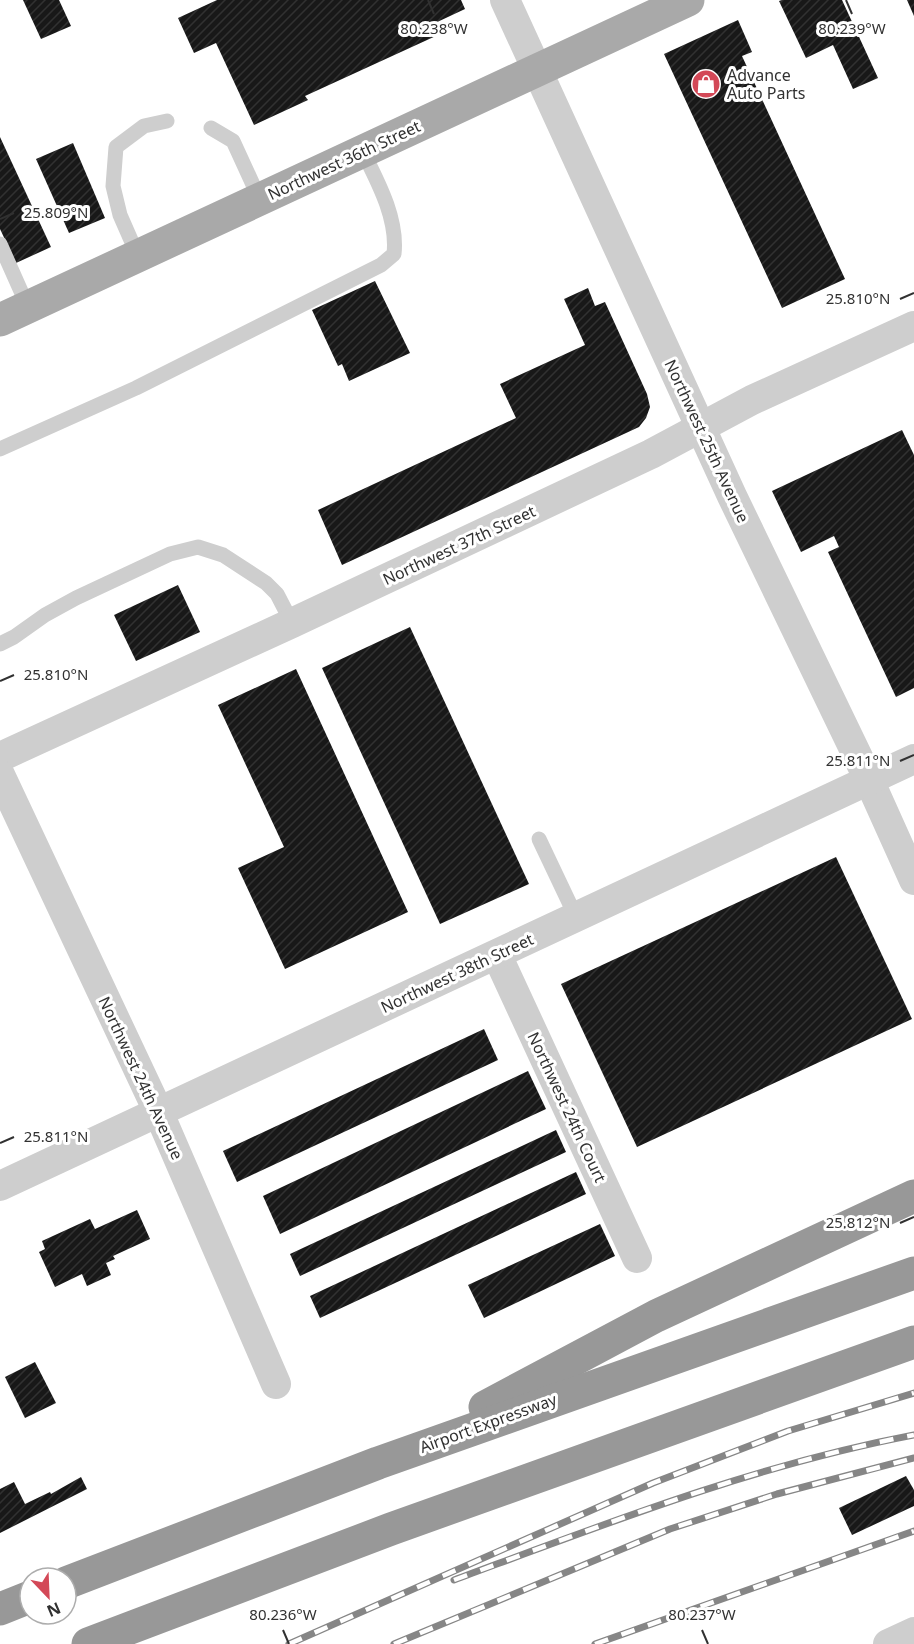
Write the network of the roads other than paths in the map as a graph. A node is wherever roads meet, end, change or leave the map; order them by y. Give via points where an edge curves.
1 (505, 0) edge
2 (688, 0) edge
3 (537, 71) junction
4 (167, 121) dead end
5 (211, 128) dead end
6 (363, 152) junction
7 (260, 200) junction
8 (0, 244) edge
9 (138, 256) junction
10 (14, 314) edge
11 (914, 326) edge
12 (701, 428) junction
13 (0, 449) edge
14 (292, 623) junction
15 (0, 644) edge
16 (0, 757) edge
17 (914, 759) edge
18 (0, 776) edge
19 (869, 780) junction
20 (539, 839) dead end
21 (914, 880) edge
22 (576, 917) junction
23 (496, 955) junction
24 (158, 1111) junction
25 (0, 1186) edge
26 (914, 1196) edge
27 (638, 1258) dead end
28 (914, 1273) edge
29 (914, 1342) edge
30 (914, 1354) edge
31 (862, 1361) junction
32 (276, 1384) dead end
33 (378, 1463) junction
34 (78, 1578) edge
35 (18, 1602) edge
36 (0, 1609) edge
37 (914, 1632) edge
38 (88, 1644) edge
39 (888, 1644) edge

1 - 3 street, Northwest 25th Avenue
2 - 3 main road, Northwest 36th Street
3 - 6 main road, Northwest 36th Street
3 - 12 street, Northwest 25th Avenue
4 - 9 lane via 144,126 116,147 113,186
5 - 7 lane via 233,141
6 - 7 main road, Northwest 36th Street
6 - 13 lane via 381,188 396,239 394,254 381,265 136,388
7 - 9 main road, Northwest 36th Street
8 - 10 lane
9 - 10 main road, Northwest 36th Street
11 - 12 street, Northwest 37th Street via 752,400
12 - 14 street, Northwest 37th Street
12 - 19 street, Northwest 25th Avenue
14 - 15 lane via 277,594 266,583 223,555 198,547 170,554 76,598
14 - 16 street, Northwest 37th Street
17 - 19 street, Northwest 38th Street
18 - 24 street, Northwest 24th Avenue
19 - 21 street, Northwest 25th Avenue
19 - 22 street, Northwest 38th Street
20 - 22 lane
22 - 23 street, Northwest 38th Street
23 - 24 street, Northwest 38th Street
23 - 27 street, Northwest 24th Court
24 - 25 street, Northwest 38th Street
24 - 32 street, Northwest 24th Avenue
26 - 33 highway via 656,1316
28 - 33 highway, Airport Expressway
29 - 31 highway
30 - 31 highway
31 - 38 highway via 391,1529
33 - 34 highway, Airport Expressway
35 - 36 highway
37 - 39 street

